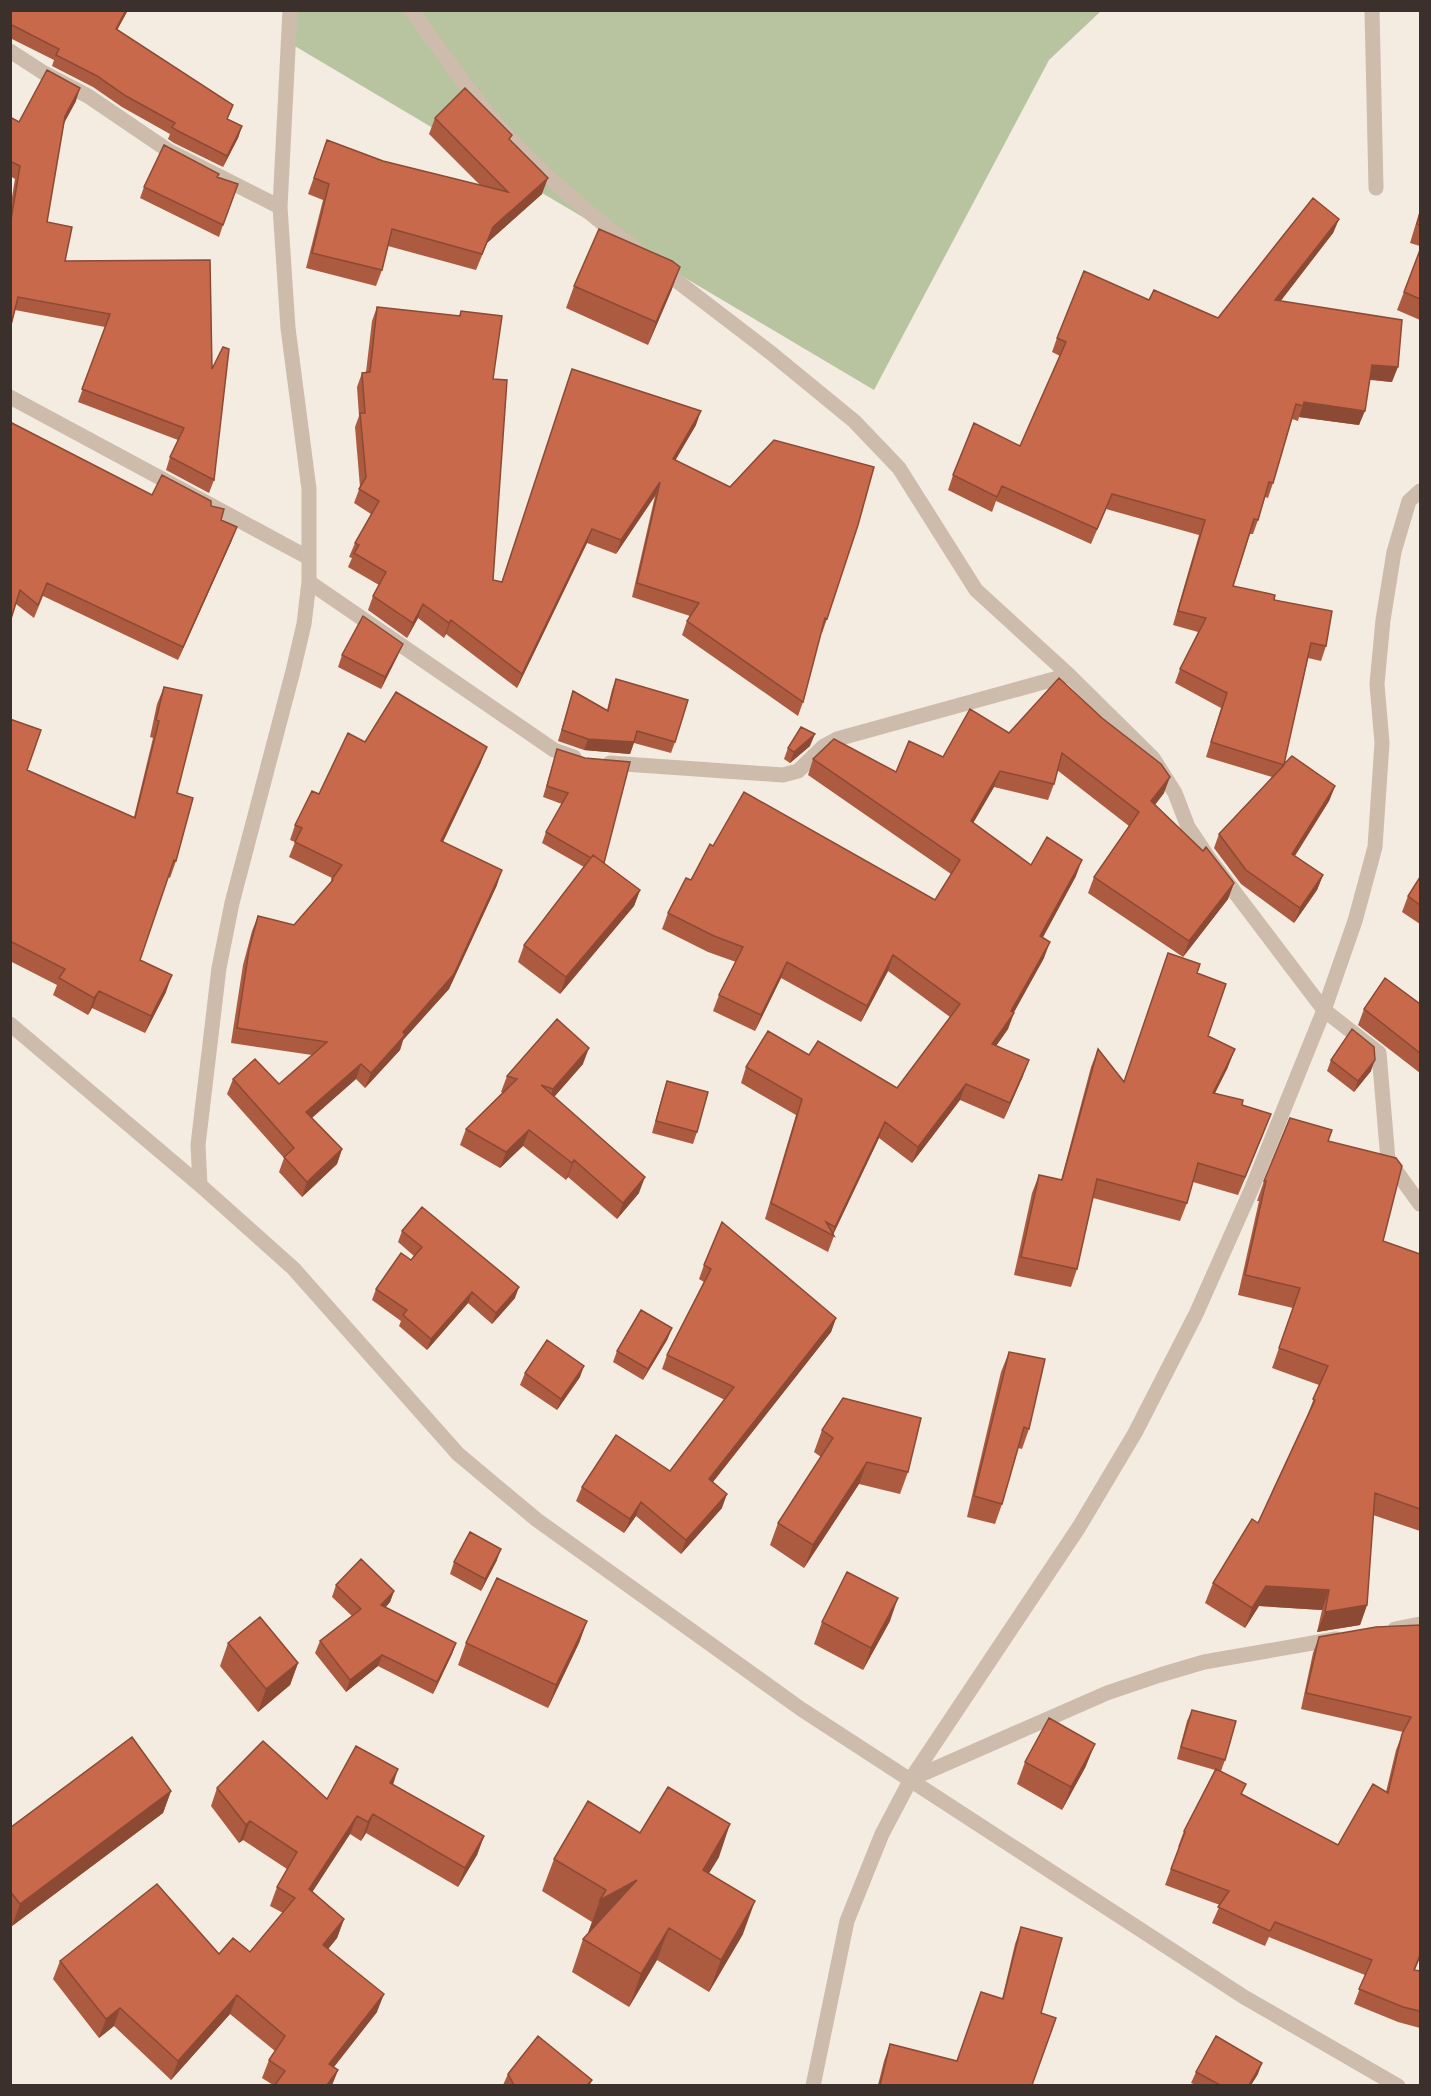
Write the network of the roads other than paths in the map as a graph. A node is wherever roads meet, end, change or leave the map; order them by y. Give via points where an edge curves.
1 (290, 10) edge
2 (411, 10) edge
3 (1372, 10) edge
4 (10, 51) edge
5 (1376, 188) dead end
6 (280, 207) junction
7 (10, 397) edge
8 (1420, 491) edge
9 (309, 558) junction
10 (309, 582) junction
11 (1068, 675) junction
12 (1324, 1010) junction
13 (10, 1024) edge
14 (200, 1185) junction
15 (1420, 1204) edge
16 (1420, 1624) edge
17 (1375, 1632) edge
18 (1352, 1636) edge
19 (910, 1779) junction
20 (1373, 2079) edge
21 (813, 2085) edge
22 (1398, 2085) edge

1 - 6 street
2 - 11 street via 497,123 549,176 854,421 899,468 976,590
3 - 5 street
4 - 6 street via 88,96 169,151
6 - 9 street via 288,328 309,489
7 - 9 street
8 - 12 street via 1409,501 1394,552 1383,620 1377,684 1382,743 1375,847 1355,921
9 - 10 street
10 - 11 street via 554,750 582,760 783,775 798,771 837,739
10 - 14 street via 296,660 232,903 219,968 198,1145
11 - 12 street via 1153,758 1208,857
12 - 15 street via 1379,1053 1388,1160
12 - 19 street via 1196,1314 1135,1433 1078,1527
13 - 14 street
14 - 19 street via 292,1268 458,1455 537,1520 801,1709
16 - 17 street
18 - 19 street via 1204,1662 1160,1675
19 - 20 street
19 - 21 street via 882,1834 847,1921
20 - 22 street

